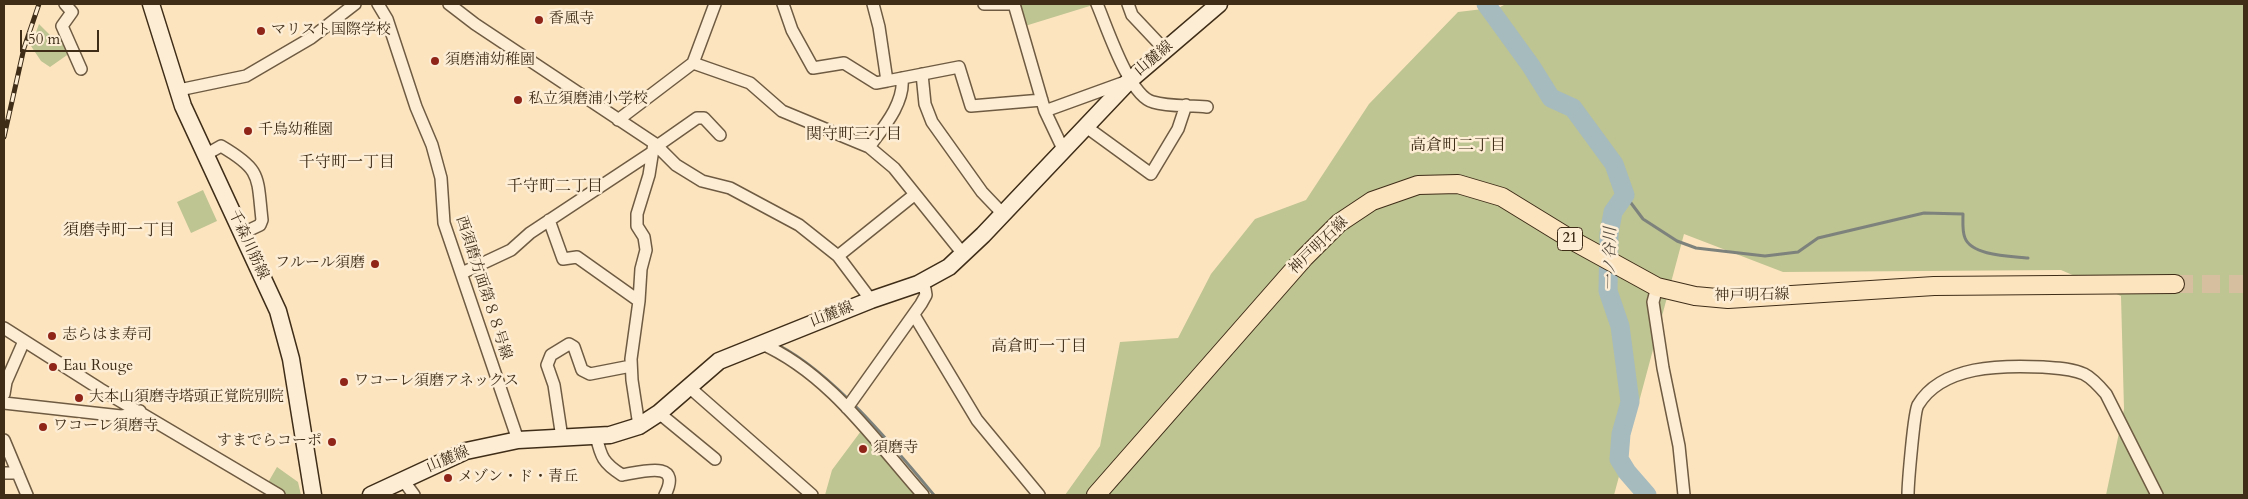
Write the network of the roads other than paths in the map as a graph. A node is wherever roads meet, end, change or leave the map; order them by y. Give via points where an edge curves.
1 (65, 4) edge
2 (151, 4) edge
3 (355, 4) edge
4 (378, 4) edge
5 (449, 4) edge
6 (715, 4) edge
7 (783, 4) edge
8 (873, 4) edge
9 (984, 4) edge
10 (1014, 4) edge
11 (1097, 4) edge
12 (1128, 4) edge
13 (1219, 4) edge
14 (1164, 50) junction
15 (693, 63) junction
16 (81, 69) dead end
17 (922, 74) junction
18 (902, 78) junction
19 (887, 81) junction
20 (1129, 81) junction
21 (179, 90) junction
22 (1044, 105) junction
23 (1186, 105) junction
24 (1207, 107) dead end
25 (618, 120) junction
26 (1085, 126) junction
27 (720, 136) dead end
28 (654, 147) junction
29 (869, 147) junction
30 (1063, 149) junction
31 (205, 155) junction
32 (914, 195) junction
33 (1003, 214) junction
34 (549, 220) junction
35 (243, 233) junction
36 (964, 254) junction
37 (838, 256) junction
38 (462, 273) junction
39 (918, 284) junction
40 (2175, 284) tunnel mouth
41 (1657, 287) junction
42 (871, 300) junction
43 (639, 301) junction
44 (914, 315) junction
45 (4, 328) edge
46 (24, 341) junction
47 (760, 343) junction
48 (631, 366) junction
49 (689, 387) junction
50 (4, 394) edge
51 (4, 403) edge
52 (850, 405) junction
53 (140, 411) junction
54 (660, 412) junction
55 (639, 426) junction
56 (596, 436) junction
57 (562, 438) junction
58 (518, 440) junction
59 (5, 444) edge
60 (715, 459) dead end
61 (4, 473) edge
62 (18, 473) junction
63 (403, 480) junction
64 (27, 495) edge
65 (279, 495) edge
66 (312, 495) edge
67 (371, 495) edge
68 (414, 495) edge
69 (665, 495) edge
70 (812, 495) edge
71 (923, 495) edge
72 (1039, 495) edge
73 (1096, 495) edge
74 (1684, 495) edge
75 (1908, 495) edge
76 (2156, 495) edge

1 - 16 street via 72,12 62,26
2 - 21 street, 千森川筋線
3 - 21 street via 311,38 246,76
4 - 38 street, 西須磨方面第８８号線 via 387,19 432,145 441,178 444,223
5 - 25 street
6 - 15 street
7 - 19 street via 792,30 813,68 844,64 876,83
8 - 19 street
9 - 10 street
10 - 22 street
11 - 20 street
12 - 14 street via 1132,15
13 - 14 street, 山麓線
14 - 20 street, 山麓線
15 - 25 street
15 - 29 street via 750,83 782,111
17 - 18 street
17 - 22 street via 959,67 971,106
17 - 33 street via 925,104 932,122 982,192
18 - 19 street
18 - 29 street via 896,106
20 - 22 street
20 - 23 street via 1153,103
20 - 26 street, 山麓線
21 - 31 street, 千森川筋線
22 - 30 street
23 - 24 street
23 - 26 street via 1178,129 1151,174
25 - 28 street
26 - 30 street, 山麓線
27 - 28 street via 704,118 697,118
28 - 34 street via 586,198
28 - 37 street via 702,181 730,188 799,225
28 - 43 street via 637,214 637,226 644,237 646,250
29 - 32 street via 894,168
30 - 33 street, 山麓線
31 - 35 street, 千森川筋線
31 - 35 street via 221,146 244,159 257,177 262,220 260,225
32 - 36 street
32 - 37 street
33 - 36 street, 山麓線
34 - 38 street via 511,250
34 - 43 street via 563,258 577,257
35 - 66 street, 千森川筋線 via 278,310 291,359
36 - 39 street, 山麓線 via 949,267
37 - 42 street
38 - 58 street, 西須磨方面第８８号線
39 - 42 street, 山麓線
39 - 44 street via 925,289 926,295
40 - 41 main road, 神戸明石線 / 21 via 1934,286 1728,299 1695,296
41 - 73 main road, 神戸明石線 / 21 via 1502,197 1458,184 1418,186 1372,201 1339,223 1304,258
41 - 74 street via 1653,302 1679,446
42 - 47 street, 山麓線
43 - 48 street
44 - 52 street
44 - 72 street via 977,420
45 - 46 street
46 - 50 street
46 - 53 street
47 - 49 street, 山麓線 via 719,360
47 - 52 street via 803,366
48 - 55 street
48 - 57 street via 590,374 582,370 574,347 569,344 551,355 547,365 554,385
49 - 54 street, 山麓線
49 - 70 street
51 - 53 street via 120,416
52 - 71 street
53 - 65 street
54 - 55 street, 山麓線
54 - 60 street
55 - 56 street, 山麓線
56 - 57 street, 山麓線
56 - 69 street via 608,466 622,475 663,470 669,477 670,486
57 - 58 street, 山麓線
58 - 63 street, 山麓線 via 466,451
59 - 62 street
61 - 62 street
62 - 64 street
63 - 67 street, 山麓線
63 - 68 street
75 - 76 street via 1917,406 1934,388 1951,378 1975,370 2010,365 2064,368 2084,374 2097,384 2106,394

